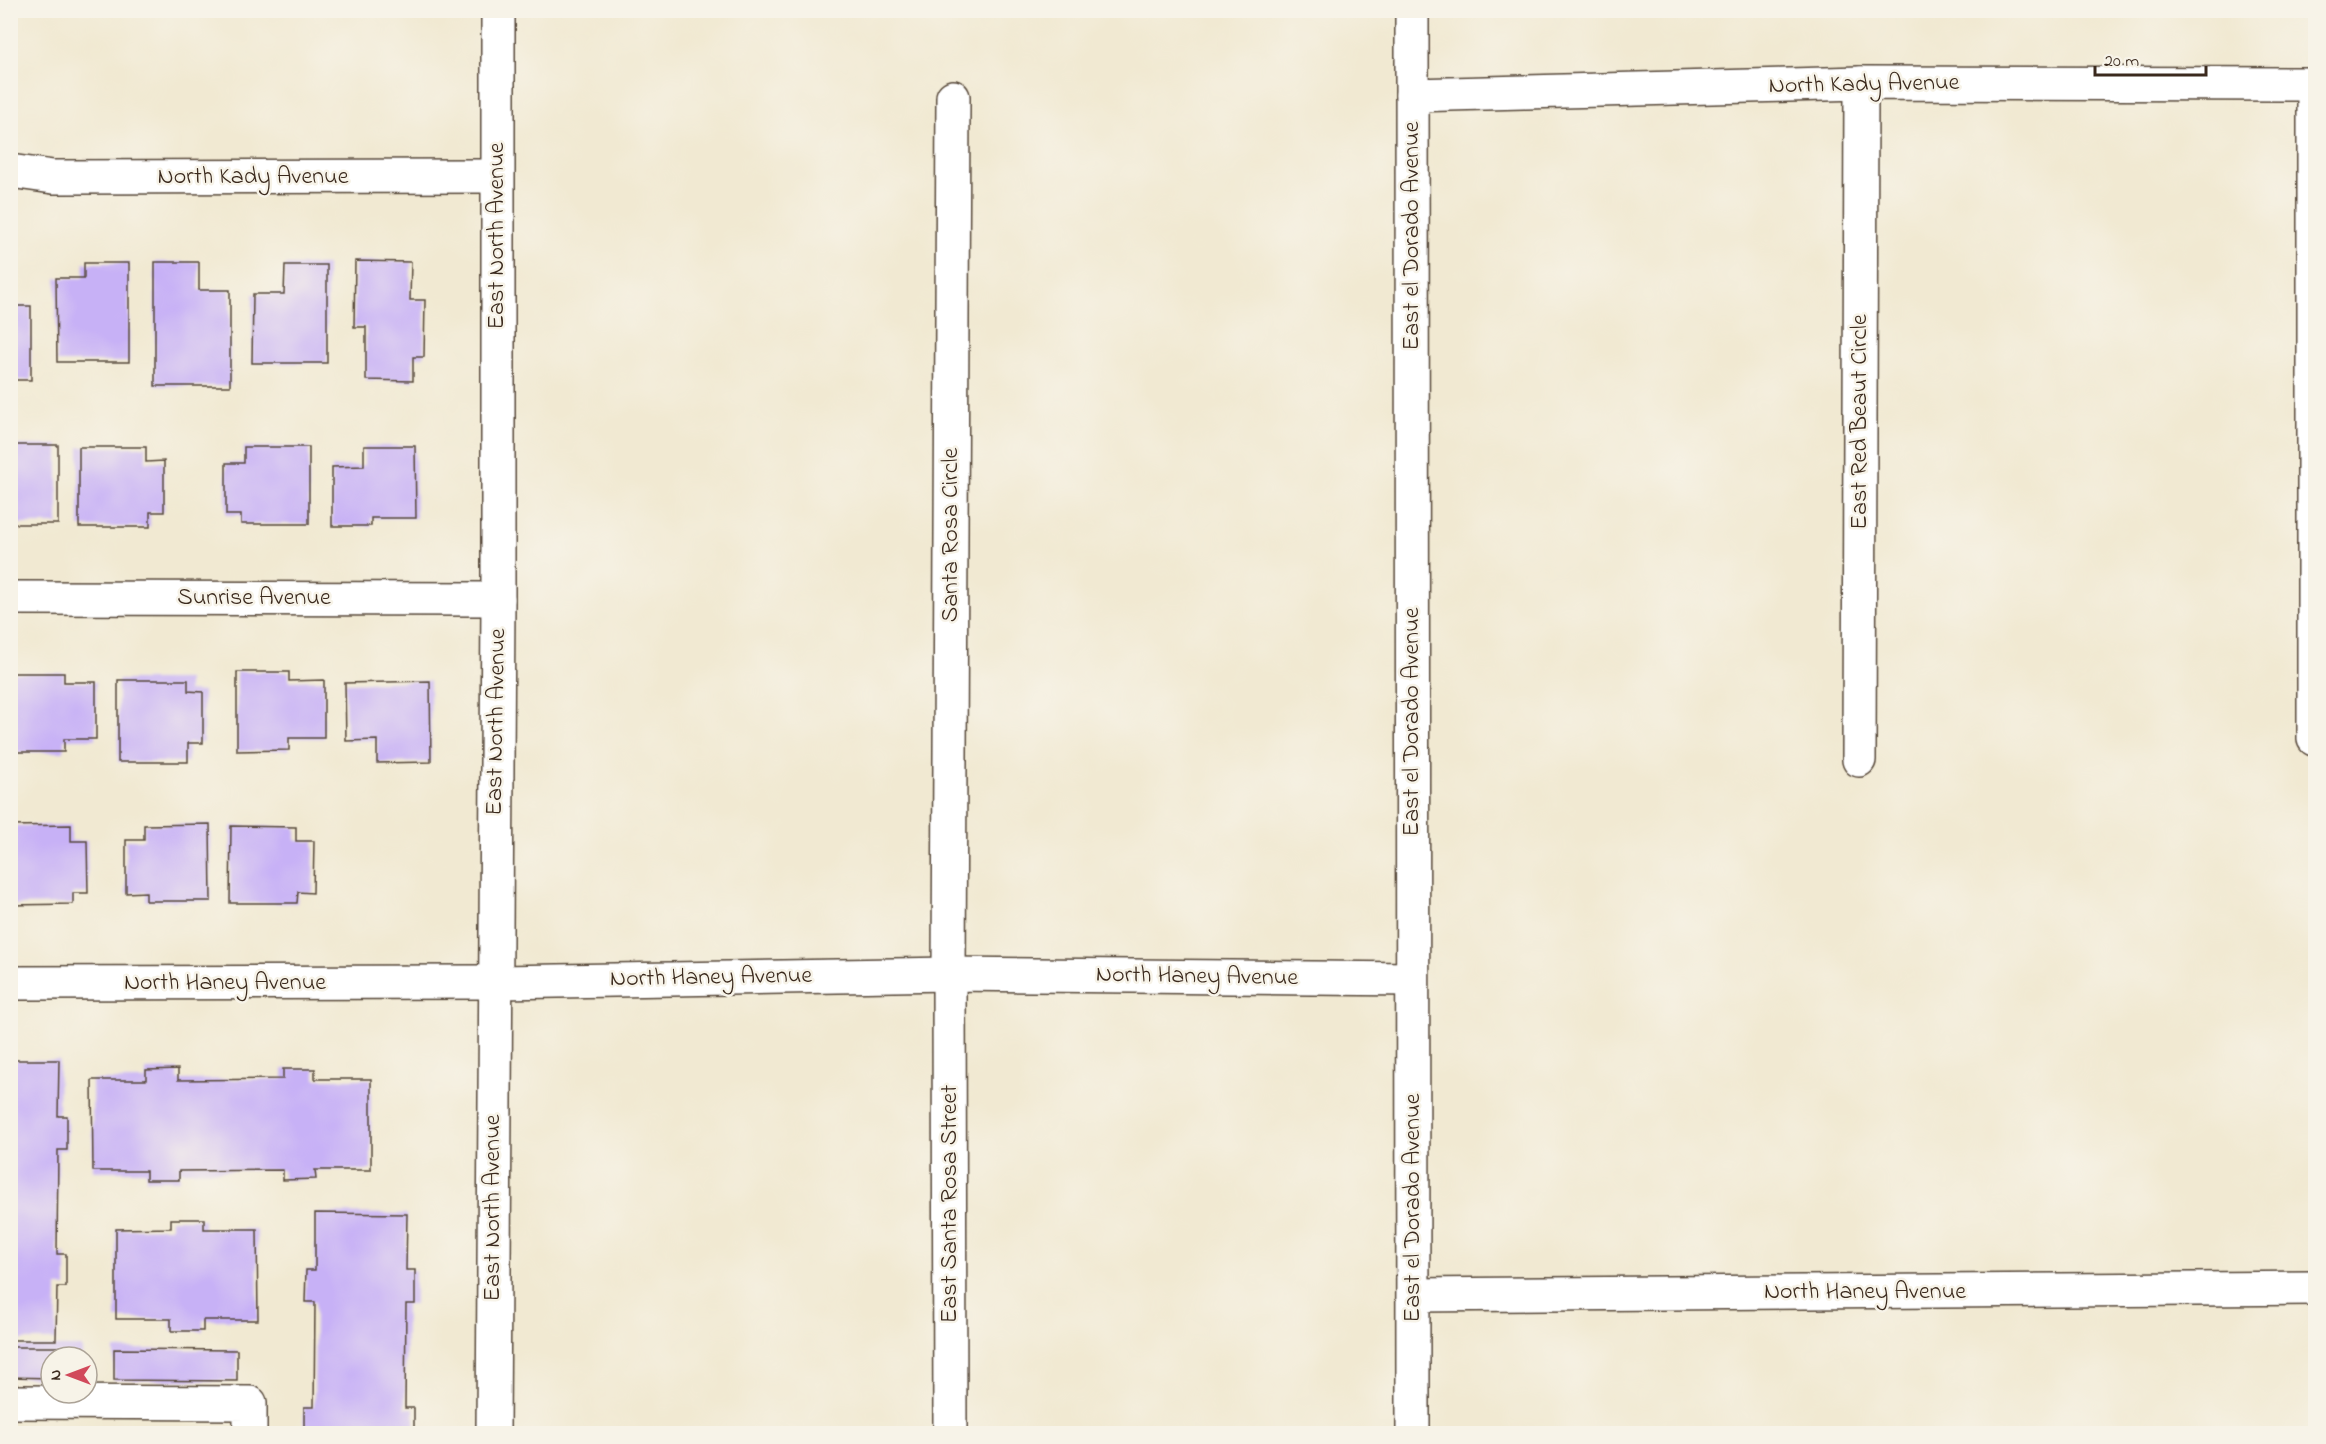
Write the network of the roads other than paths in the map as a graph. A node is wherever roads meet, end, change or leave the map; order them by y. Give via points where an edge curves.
1 (498, 10) edge
2 (1412, 10) edge
3 (1861, 83) junction
4 (2315, 84) edge
5 (1412, 95) junction
6 (953, 97) dead end
7 (10, 171) edge
8 (496, 176) junction
9 (10, 598) edge
10 (498, 599) junction
11 (2314, 739) dead end
12 (1859, 760) dead end
13 (949, 974) junction
14 (1412, 979) junction
15 (495, 982) junction
16 (10, 983) edge
17 (2316, 1288) edge
18 (1414, 1295) junction
19 (10, 1402) edge
20 (250, 1434) edge
21 (493, 1434) edge
22 (950, 1434) edge
23 (1413, 1434) edge

1 - 8 street, East North Avenue
2 - 5 street, East el Dorado Avenue
3 - 4 street, North Kady Avenue
3 - 5 street, North Kady Avenue
3 - 12 street, East Red Beaut Circle
4 - 11 street
5 - 14 street, East el Dorado Avenue
6 - 13 street, Santa Rosa Circle
7 - 8 street, North Kady Avenue via 53,177
8 - 10 street, East North Avenue
9 - 10 street, Sunrise Avenue
10 - 15 street, East North Avenue
13 - 14 street, North Haney Avenue
13 - 15 street, North Haney Avenue
13 - 22 street, East Santa Rosa Street
14 - 18 street, East el Dorado Avenue
15 - 16 street, North Haney Avenue
15 - 21 street, East North Avenue
17 - 18 street, North Haney Avenue
18 - 23 street, East el Dorado Avenue
19 - 20 street via 250,1403

